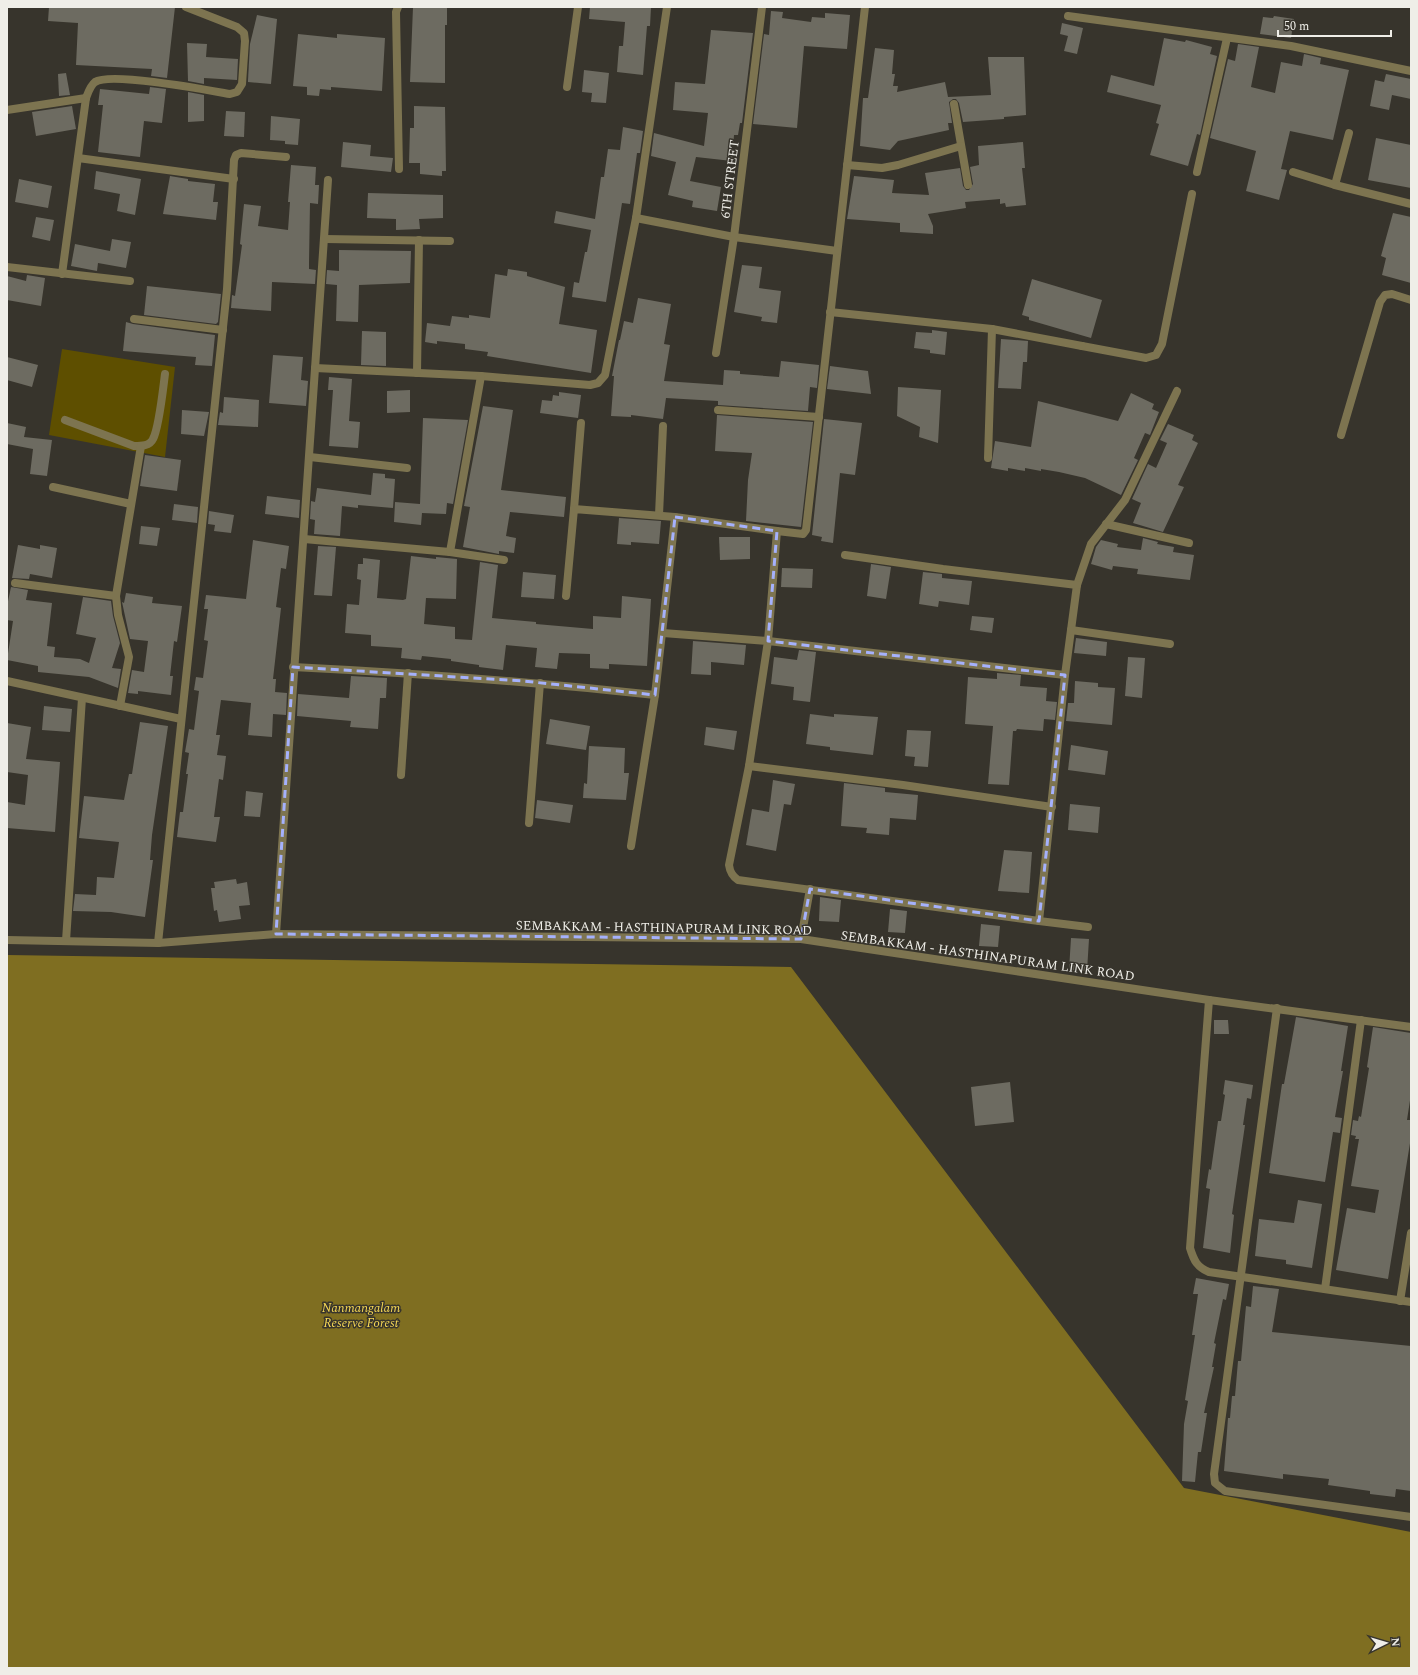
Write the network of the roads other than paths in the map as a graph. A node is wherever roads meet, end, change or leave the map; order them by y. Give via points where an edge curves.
1 (186, 7) edge
2 (398, 7) edge
3 (578, 7) edge
4 (667, 7) edge
5 (762, 7) edge
6 (865, 7) edge
7 (1068, 16) dead end
8 (1227, 38) junction
9 (1411, 71) edge
10 (567, 87) dead end
11 (86, 98) junction
12 (954, 104) dead end
13 (7, 110) edge
14 (1349, 133) dead end
15 (961, 146) junction
16 (286, 157) dead end
17 (78, 158) junction
18 (847, 165) junction
19 (399, 169) dead end
20 (1197, 172) dead end
21 (1293, 172) dead end
22 (234, 179) junction
23 (328, 180) dead end
24 (968, 185) dead end
25 (1335, 185) junction
26 (1192, 194) dead end
27 (1411, 204) edge
28 (636, 218) junction
29 (734, 237) junction
30 (325, 239) junction
31 (419, 240) junction
32 (450, 241) dead end
33 (837, 251) junction
34 (7, 267) edge
35 (62, 274) junction
36 (130, 281) dead end
37 (1411, 300) edge
38 (830, 312) junction
39 (134, 319) dead end
40 (992, 329) junction
41 (223, 330) junction
42 (716, 353) dead end
43 (315, 368) junction
44 (417, 373) junction
45 (165, 374) dead end
46 (481, 376) junction
47 (1177, 391) dead end
48 (718, 410) dead end
49 (819, 417) junction
50 (65, 420) dead end
51 (581, 423) dead end
52 (663, 426) dead end
53 (1341, 435) dead end
54 (141, 446) junction
55 (310, 457) junction
56 (988, 458) dead end
57 (407, 468) dead end
58 (53, 487) dead end
59 (131, 504) junction
60 (574, 509) junction
61 (658, 515) junction
62 (675, 516) junction
63 (1106, 524) junction
64 (777, 531) junction
65 (304, 539) junction
66 (1189, 543) dead end
67 (450, 552) junction
68 (845, 555) dead end
69 (504, 560) dead end
70 (15, 583) dead end
71 (1077, 585) junction
72 (116, 596) junction
73 (566, 596) dead end
74 (1071, 630) junction
75 (663, 633) junction
76 (768, 641) junction
77 (1170, 644) dead end
78 (293, 667) junction
79 (408, 673) junction
80 (1065, 675) junction
81 (7, 681) edge
82 (540, 683) junction
83 (655, 695) junction
84 (82, 698) junction
85 (120, 706) junction
86 (181, 719) junction
87 (749, 766) junction
88 (401, 775) dead end
89 (1052, 807) junction
90 (529, 823) dead end
91 (631, 846) dead end
92 (810, 889) junction
93 (1039, 921) junction
94 (1088, 927) dead end
95 (276, 934) junction
96 (801, 939) junction
97 (7, 940) edge
98 (66, 941) junction
99 (158, 943) junction
100 (1209, 1000) junction
101 (1277, 1008) junction
102 (1361, 1020) junction
103 (1411, 1027) edge
104 (1411, 1233) edge
105 (1241, 1276) junction
106 (1325, 1289) junction
107 (1400, 1301) junction
108 (1411, 1302) edge
109 (1411, 1517) edge

1 - 11 street via 237,27 244,34 242,84 237,92 230,94 142,80 101,80 91,87
2 - 19 street via 396,12
3 - 10 street
4 - 28 street
5 - 29 street, 6TH STREET
6 - 18 street
7 - 8 street
8 - 9 street via 1290,46
8 - 20 street
11 - 13 street
11 - 17 street
12 - 15 street
14 - 25 street
15 - 18 street via 882,168
15 - 24 street
16 - 22 street via 236,155
17 - 22 street
17 - 35 street
18 - 33 street
21 - 25 street
22 - 41 street
23 - 30 street
25 - 27 street
26 - 40 street via 1162,344 1154,356 1146,358
28 - 29 street
28 - 46 street via 605,375 601,381 590,385
29 - 33 street
29 - 42 street, 6TH STREET
30 - 31 street
30 - 43 street
31 - 32 street
31 - 44 street
33 - 38 street
34 - 35 street
35 - 36 street
37 - 53 street via 1392,294 1385,295 1380,302
38 - 40 street
38 - 49 street
39 - 41 street
40 - 56 street
41 - 86 street
43 - 44 street
43 - 55 street
44 - 46 street
45 - 54 street via 153,440
46 - 67 street
47 - 63 street via 1124,500
48 - 49 street
49 - 64 street via 806,530 803,534
50 - 54 street
51 - 60 street
52 - 61 street
54 - 59 street
55 - 57 street
55 - 65 street
58 - 59 street
59 - 72 street
60 - 61 street
60 - 73 street
61 - 62 street
62 - 64 street
62 - 75 street
63 - 66 street
63 - 71 street via 1091,544
64 - 76 street
65 - 67 street
65 - 78 street
67 - 69 street
68 - 71 street
70 - 72 street
71 - 74 street
72 - 85 street via 118,615 129,657
74 - 77 street
74 - 80 street
75 - 76 street
75 - 83 street
76 - 80 street
76 - 87 street
78 - 79 street
78 - 95 street
79 - 82 street
79 - 88 street
80 - 89 street
81 - 84 street
82 - 83 street
82 - 90 street
83 - 91 street
84 - 85 street
84 - 98 street
85 - 86 street
86 - 99 street
87 - 89 street
87 - 92 street via 729,865 730,872 738,880
89 - 93 street
92 - 93 street
92 - 96 street
93 - 94 street
95 - 96 street, SEMBAKKAM - HASTHINAPURAM LINK ROAD
95 - 99 street, SEMBAKKAM - HASTHINAPURAM LINK ROAD
96 - 100 street, SEMBAKKAM - HASTHINAPURAM LINK ROAD
97 - 98 street, SEMBAKKAM - HASTHINAPURAM LINK ROAD
98 - 99 street, SEMBAKKAM - HASTHINAPURAM LINK ROAD
100 - 101 street, SEMBAKKAM - HASTHINAPURAM LINK ROAD
100 - 105 street via 1190,1248 1200,1268 1210,1272
101 - 102 street, SEMBAKKAM - HASTHINAPURAM LINK ROAD
101 - 105 street
102 - 103 street, SEMBAKKAM - HASTHINAPURAM LINK ROAD
102 - 106 street
104 - 107 street
105 - 106 street
105 - 109 street via 1214,1474 1215,1483 1225,1491
106 - 107 street
107 - 108 street

